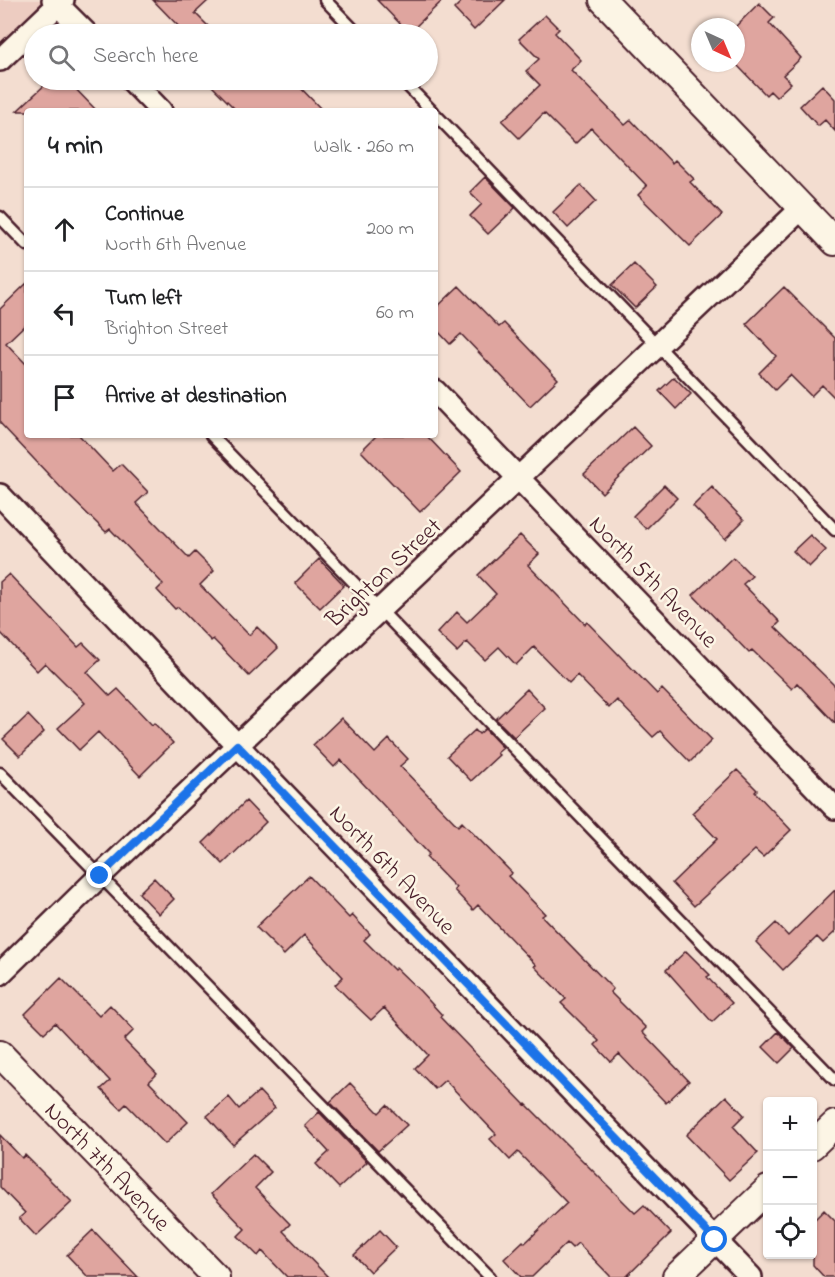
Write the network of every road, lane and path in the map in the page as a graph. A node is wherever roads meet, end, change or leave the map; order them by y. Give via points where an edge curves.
1 (325, 0) edge
2 (603, 0) edge
3 (58, 2) edge
4 (36, 24) edge
5 (78, 24) edge
6 (348, 24) edge
7 (24, 36) edge
8 (0, 60) edge
9 (141, 90) edge
10 (412, 90) edge
11 (158, 108) edge
12 (429, 108) edge
13 (438, 117) edge
14 (802, 208) junction
15 (0, 217) edge
16 (24, 242) edge
17 (835, 242) edge
18 (658, 345) junction
19 (438, 394) edge
20 (214, 438) edge
21 (520, 477) junction
22 (0, 495) edge
23 (835, 530) edge
24 (380, 610) junction
25 (237, 745) junction
26 (0, 773) edge
27 (835, 807) edge
28 (100, 876) junction
29 (0, 974) edge
30 (0, 1054) edge
31 (835, 1080) edge
32 (835, 1124) edge
33 (817, 1142) edge
34 (763, 1194) edge
35 (715, 1240) junction
36 (216, 1277) edge
37 (490, 1277) edge
38 (676, 1277) edge
39 (751, 1277) edge

1 - 6 lane
2 - 14 street
3 - 4 street
3 - 5 street
7 - 8 street
9 - 11 street
10 - 12 lane
13 - 18 lane
14 - 17 street
14 - 18 street, Brighton Street
15 - 16 lane
18 - 21 street, Brighton Street
18 - 23 lane
19 - 21 street, North 5th Avenue
20 - 24 lane
21 - 24 street, Brighton Street
21 - 27 street, North 5th Avenue
22 - 25 street, North 6th Avenue
24 - 25 street, Brighton Street
24 - 31 lane
25 - 28 street, Brighton Street
25 - 35 street, North 6th Avenue
26 - 28 lane
28 - 29 street, Brighton Street
28 - 37 lane
30 - 36 street, North 7th Avenue
32 - 33 street
34 - 35 street
35 - 38 street
35 - 39 street, North 6th Avenue

